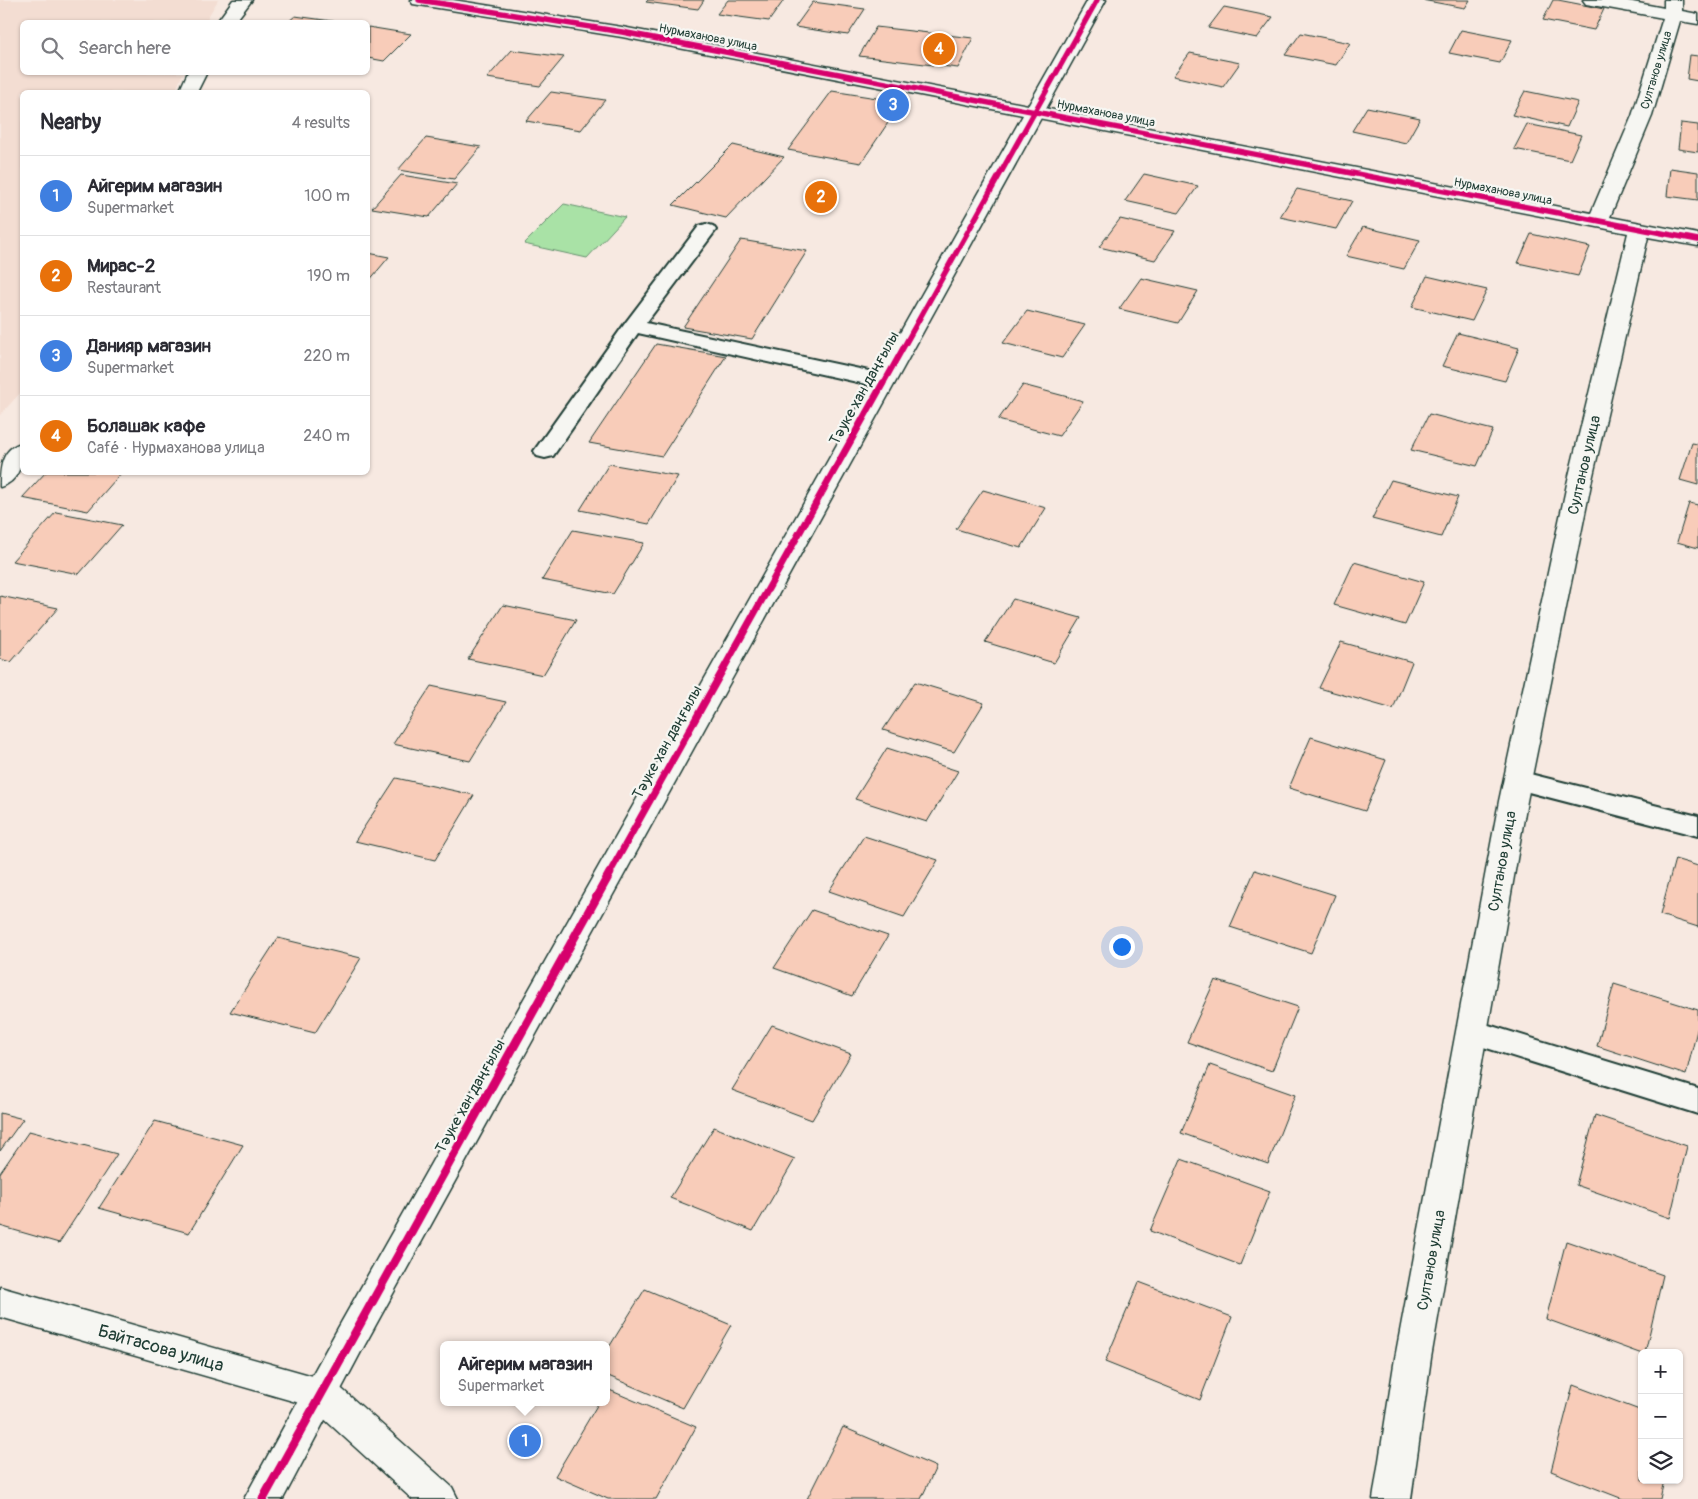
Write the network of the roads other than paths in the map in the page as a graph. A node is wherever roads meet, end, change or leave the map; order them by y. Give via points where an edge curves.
1 (243, 0) edge
2 (419, 0) edge
3 (1097, 0) edge
4 (1592, 0) edge
5 (1673, 7) edge
6 (1698, 19) edge
7 (227, 20) edge
8 (196, 75) edge
9 (189, 90) edge
10 (1034, 111) junction
11 (1598, 221) junction
12 (1639, 229) junction
13 (706, 230) dead end
14 (1698, 240) edge
15 (633, 326) junction
16 (884, 381) junction
17 (545, 451) dead end
18 (20, 453) edge
19 (0, 480) edge
20 (1518, 780) junction
21 (1698, 826) edge
22 (1472, 1032) junction
23 (1698, 1102) edge
24 (0, 1302) edge
25 (321, 1393) junction
26 (263, 1499) edge
27 (439, 1499) edge
28 (1392, 1499) edge

1 - 7 street
2 - 10 street, Нурмаханова улица via 622,32
3 - 10 street, Тәуке хан даңғылы
4 - 5 street
5 - 6 street
5 - 11 street, Султанов улица via 1642,116
8 - 9 street
10 - 11 street, Нурмаханова улица
10 - 16 street, Тәуке хан даңғылы
11 - 12 street, Нурмаханова улица
12 - 14 street, Нурмаханова улица
12 - 20 street, Султанов улица via 1579,484
13 - 15 lane
15 - 16 lane
15 - 17 lane
16 - 25 street, Тәуке хан даңғылы
18 - 19 street
20 - 21 lane
20 - 22 street, Султанов улица
22 - 23 lane
22 - 28 street, Султанов улица via 1413,1358
24 - 25 street, Байтасова улица
25 - 26 street, Тәуке хан даңғылы
25 - 27 street

